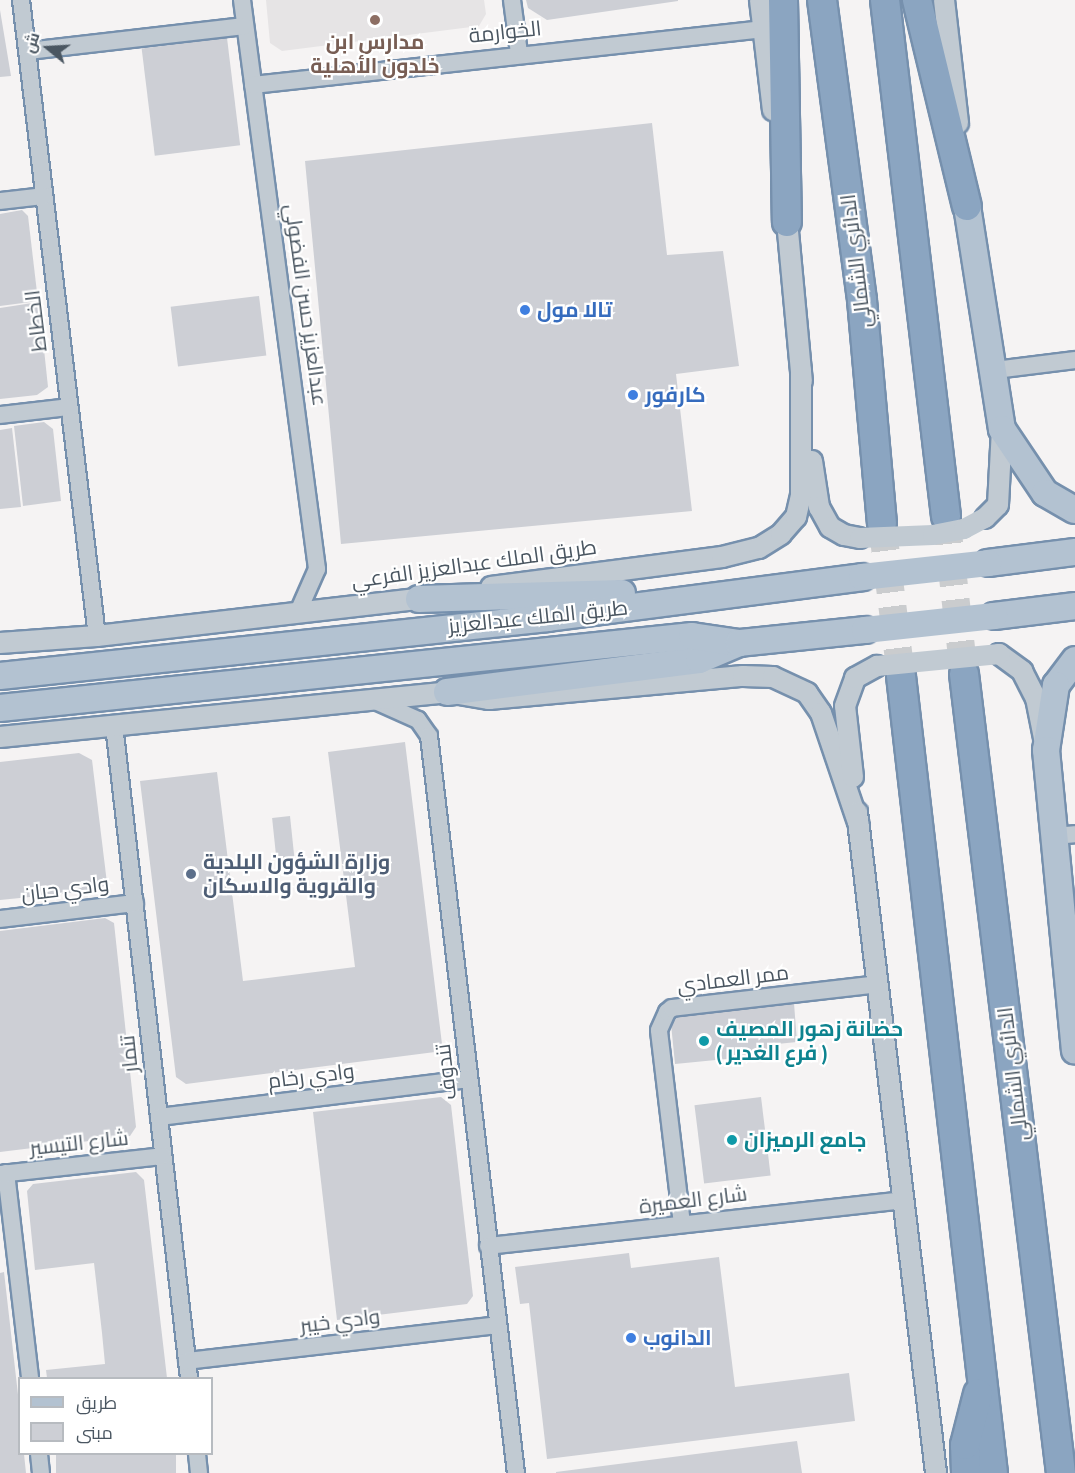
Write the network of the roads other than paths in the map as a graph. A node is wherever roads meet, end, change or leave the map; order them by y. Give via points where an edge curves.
1 (21, 0) edge
2 (242, 0) edge
3 (512, 0) edge
4 (760, 0) edge
5 (783, 0) edge
6 (822, 0) edge
7 (885, 0) edge
8 (917, 0) edge
9 (944, 0) edge
10 (245, 26) junction
11 (764, 29) junction
12 (28, 51) junction
13 (519, 53) junction
14 (253, 85) junction
15 (44, 196) junction
16 (0, 201) edge
17 (967, 206) junction
18 (787, 222) junction
19 (1075, 360) edge
20 (801, 370) junction
21 (995, 370) junction
22 (69, 407) junction
23 (0, 415) edge
24 (1002, 429) junction
25 (1075, 510) edge
26 (946, 516) tunnel mouth
27 (871, 530) junction
28 (1075, 552) edge
29 (742, 591) junction
30 (419, 598) junction
31 (1075, 606) edge
32 (298, 612) junction
33 (97, 636) junction
34 (0, 643) edge
35 (739, 643) junction
36 (1075, 660) edge
37 (889, 671) junction
38 (964, 674) tunnel mouth
39 (0, 676) edge
40 (447, 692) junction
41 (372, 700) junction
42 (0, 708) edge
43 (114, 725) junction
44 (0, 738) edge
45 (1046, 750) junction
46 (859, 825) junction
47 (1064, 835) edge
48 (135, 903) junction
49 (0, 920) edge
50 (878, 984) junction
51 (1075, 1051) edge
52 (469, 1079) junction
53 (159, 1117) junction
54 (163, 1156) junction
55 (3, 1174) edge
56 (903, 1200) junction
57 (682, 1224) junction
58 (488, 1246) junction
59 (498, 1324) junction
60 (187, 1361) junction
61 (30, 1377) edge
62 (189, 1377) edge
63 (982, 1377) junction
64 (39, 1455) edge
65 (197, 1455) edge
66 (41, 1473) edge
67 (200, 1473) edge
68 (516, 1473) edge
69 (936, 1473) edge
70 (966, 1473) edge
71 (993, 1473) edge
72 (1061, 1473) edge

1 - 12 street, الخطاط
2 - 10 street, عبدالعزيز حسن الفضولي
3 - 13 street
4 - 11 street
5 - 18 highway
6 - 27 highway, الدائري الشمالي via 862,300
7 - 26 highway
8 - 17 highway
9 - 17 street
10 - 12 street
10 - 14 street, عبدالعزيز حسن الفضولي
11 - 13 street, الخوارمة
11 - 18 street
12 - 15 street, الخطاط
13 - 14 street, الخوارمة
14 - 32 street, عبدالعزيز حسن الفضولي via 317,569
15 - 16 street
15 - 22 street, الخطاط
17 - 21 main road
18 - 20 street
19 - 21 street
20 - 27 street via 815,491 831,527 844,536
20 - 30 street, طريق الملك عبدالعزيز الفرعي via 801,495 796,517 759,548
21 - 24 main road
22 - 23 street
22 - 33 street, الخطاط
24 - 25 main road via 1045,494
24 - 27 street, bridge via 998,505 985,518 964,529 933,535
28 - 29 main road, طريق الملك عبدالعزيز, bridge
29 - 30 main road
29 - 39 main road, طريق الملك عبدالعزيز via 491,623
30 - 32 street, طريق الملك عبدالعزيز الفرعي
31 - 35 main road, طريق الملك عبدالعزيز, bridge
32 - 33 street, طريق الملك عبدالعزيز الفرعي
33 - 34 street, طريق الملك عبدالعزيز الفرعي
35 - 40 main road via 699,660
35 - 42 main road, طريق الملك عبدالعزيز via 692,636
36 - 45 main road via 1056,685
37 - 45 street, bridge via 999,654 1022,671 1036,698
37 - 46 street via 855,678 845,706
37 - 63 highway
38 - 72 highway, الدائري الشمالي
40 - 41 street
40 - 46 street via 489,699 743,676 772,677 807,693 821,712
41 - 43 street
41 - 52 street, تندوف via 418,720 429,736
43 - 44 street
43 - 48 street, تنمار
45 - 47 main road
46 - 50 street
47 - 51 main road
48 - 49 street, وادي حبان
48 - 53 street, تنمار
50 - 56 street
50 - 57 street, ممر العمادي via 672,1008 667,1012 659,1030
52 - 53 street, وادي رخام
52 - 58 street, تندوف
53 - 54 street, تنمار
54 - 55 street, شارع التيسير
54 - 60 street, تنمار
55 - 61 street
56 - 57 street, شارع العميرة
56 - 69 street
57 - 58 street, شارع العميرة
58 - 59 street, تندوف
59 - 60 street, وادي خيبر
59 - 68 street, تندوف
60 - 62 street, تنمار
63 - 70 highway via 965,1445
63 - 71 highway
64 - 66 street
65 - 67 street

